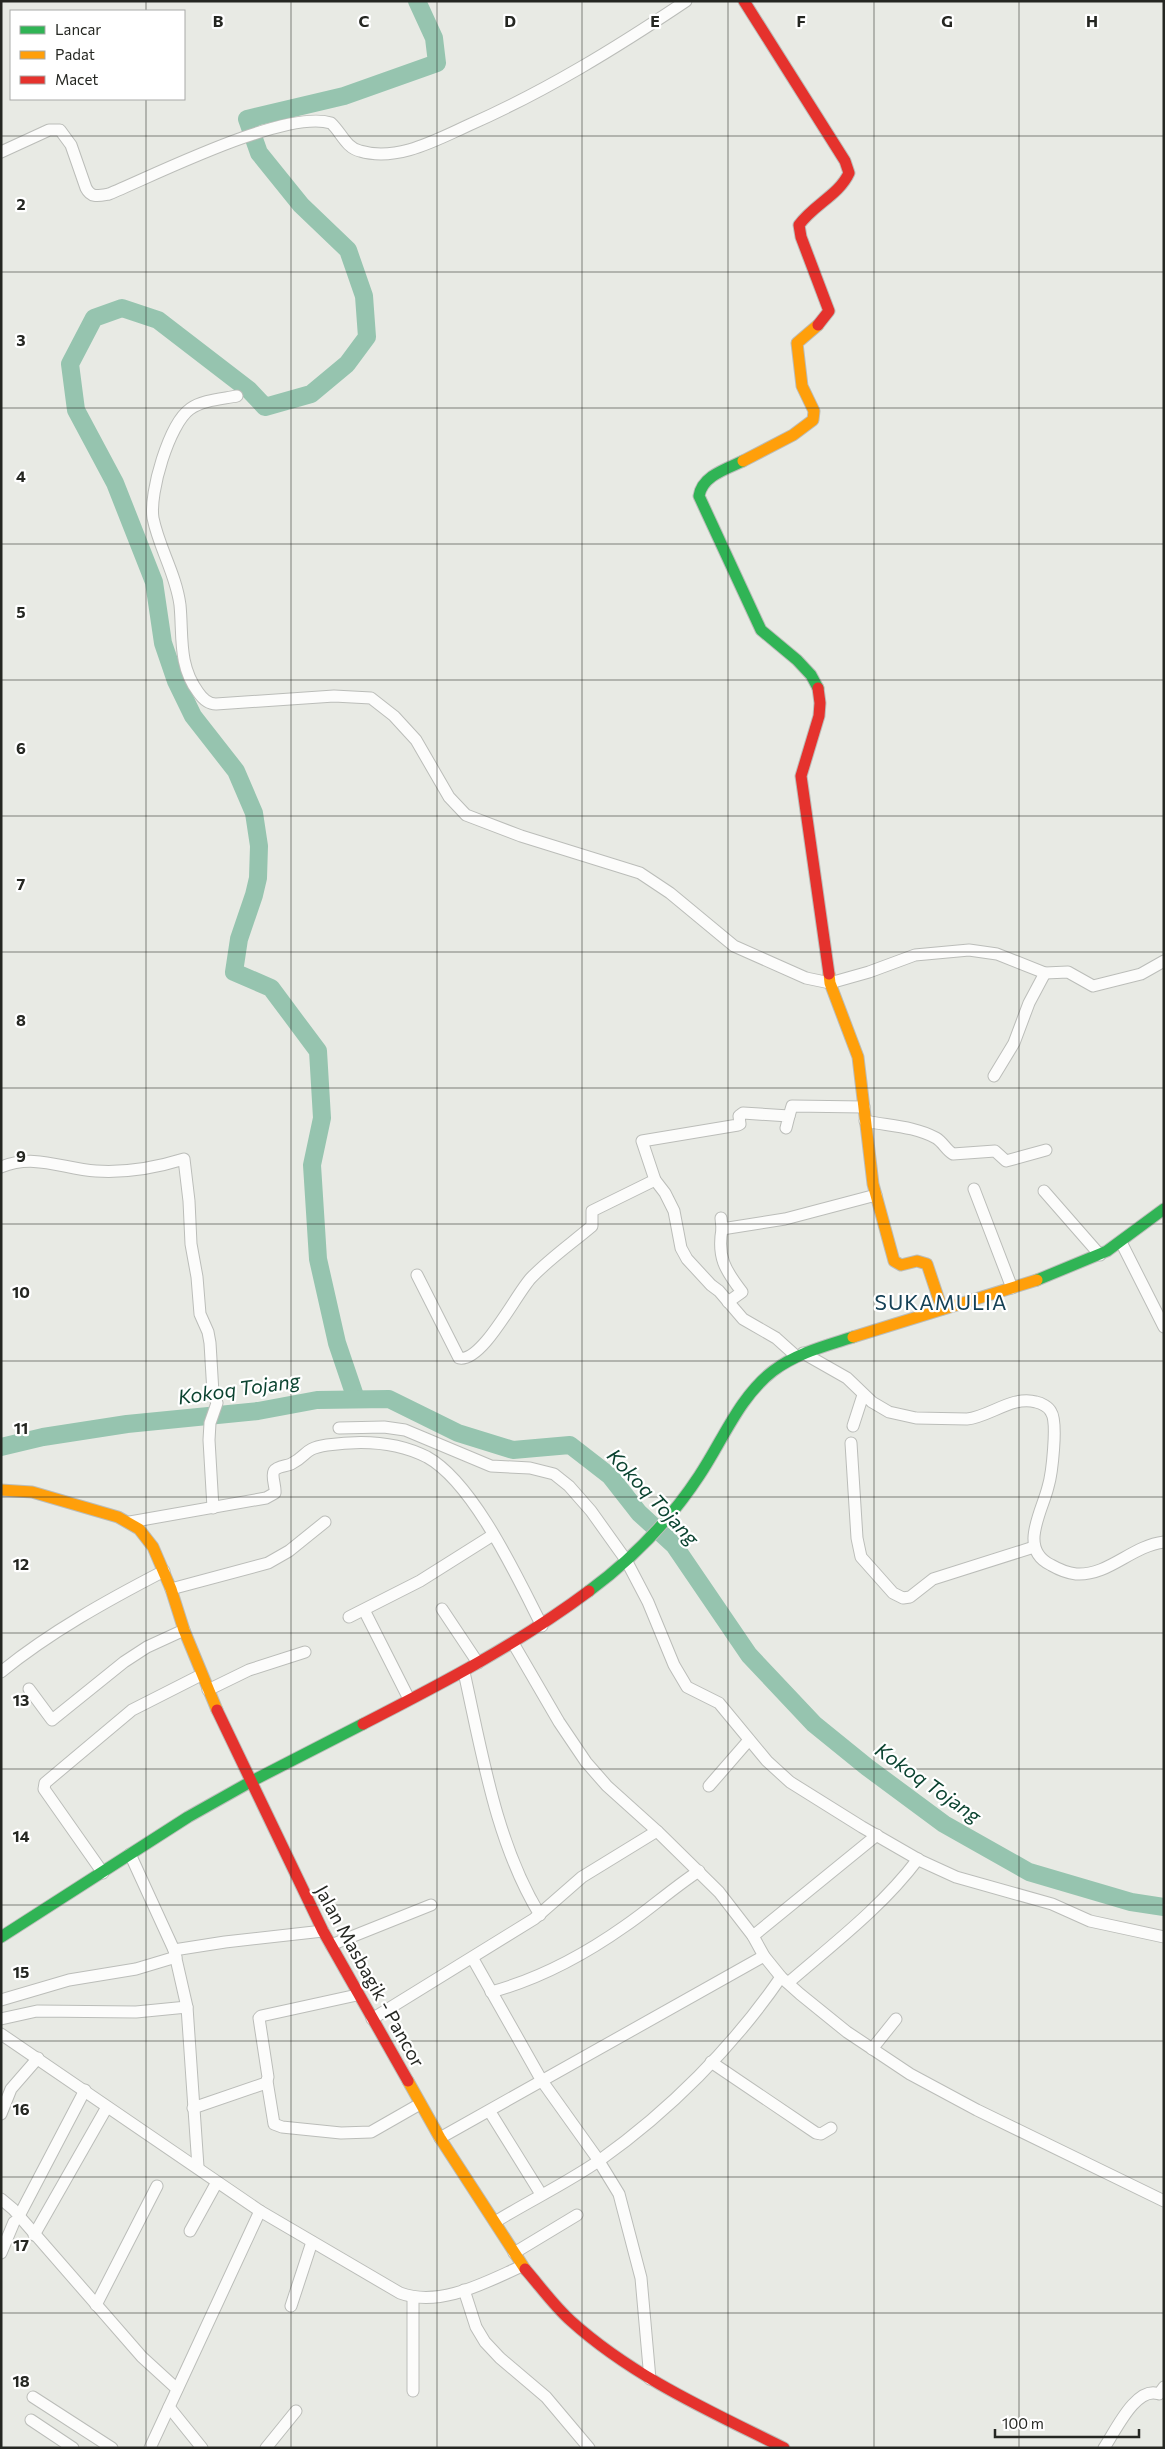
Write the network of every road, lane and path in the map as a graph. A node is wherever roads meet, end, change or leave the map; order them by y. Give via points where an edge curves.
1 (686, 1) edge
2 (744, 1) edge
3 (1, 152) edge
4 (237, 396) dead end
5 (1164, 961) edge
6 (1045, 973) junction
7 (830, 983) junction
8 (994, 1076) dead end
9 (864, 1107) junction
10 (865, 1121) junction
11 (1046, 1150) dead end
12 (1, 1167) edge
13 (655, 1180) junction
14 (974, 1189) dead end
15 (1044, 1191) dead end
16 (876, 1195) junction
17 (1164, 1209) edge
18 (1121, 1242) junction
19 (1100, 1255) junction
20 (418, 1275) dead end
21 (1012, 1288) junction
22 (728, 1302) junction
23 (942, 1309) junction
24 (1164, 1327) edge
25 (800, 1354) junction
26 (863, 1395) junction
27 (853, 1426) dead end
28 (339, 1428) dead end
29 (851, 1443) dead end
30 (1, 1490) edge
31 (213, 1508) junction
32 (130, 1522) junction
33 (324, 1522) dead end
34 (493, 1535) junction
35 (1164, 1542) edge
36 (1034, 1547) junction
37 (626, 1560) junction
38 (164, 1571) junction
39 (171, 1589) junction
40 (442, 1609) dead end
41 (364, 1610) junction
42 (349, 1617) dead end
43 (542, 1626) junction
44 (184, 1630) junction
45 (513, 1643) junction
46 (305, 1652) dead end
47 (478, 1663) junction
48 (1, 1672) edge
49 (464, 1672) junction
50 (201, 1674) junction
51 (29, 1689) dead end
52 (208, 1690) junction
53 (409, 1699) junction
54 (746, 1743) junction
55 (250, 1782) junction
56 (710, 1786) dead end
57 (657, 1831) junction
58 (877, 1836) junction
59 (130, 1854) junction
60 (918, 1859) junction
61 (699, 1871) junction
62 (103, 1873) junction
63 (431, 1905) dead end
64 (540, 1915) junction
65 (323, 1931) junction
66 (753, 1936) junction
67 (1, 1937) edge
68 (1164, 1937) edge
69 (331, 1945) junction
70 (175, 1954) junction
71 (764, 1956) junction
72 (473, 1959) junction
73 (784, 1980) junction
74 (491, 1992) junction
75 (357, 1995) junction
76 (1, 2000) edge
77 (187, 2007) junction
78 (1, 2019) edge
79 (372, 2019) junction
80 (896, 2019) dead end
81 (1, 2034) edge
82 (872, 2049) junction
83 (38, 2058) junction
84 (711, 2062) junction
85 (542, 2080) junction
86 (267, 2081) junction
87 (85, 2090) junction
88 (420, 2104) junction
89 (107, 2107) junction
90 (193, 2108) junction
91 (490, 2112) junction
92 (1, 2114) edge
93 (831, 2128) dead end
94 (440, 2138) junction
95 (599, 2161) junction
96 (198, 2167) junction
97 (218, 2182) junction
98 (157, 2186) dead end
99 (541, 2194) junction
100 (1164, 2201) edge
101 (3, 2205) edge
102 (260, 2211) junction
103 (578, 2215) dead end
104 (16, 2219) junction
105 (495, 2222) junction
106 (190, 2230) dead end
107 (34, 2235) junction
108 (312, 2242) junction
109 (1, 2253) edge
110 (514, 2253) junction
111 (522, 2266) junction
112 (464, 2290) junction
113 (413, 2298) junction
114 (96, 2305) junction
115 (290, 2306) dead end
116 (650, 2379) junction
117 (177, 2389) junction
118 (413, 2391) dead end
119 (1162, 2392) edge
120 (33, 2397) dead end
121 (169, 2407) junction
122 (296, 2411) dead end
123 (31, 2420) dead end
124 (73, 2448) edge
125 (112, 2448) edge
126 (150, 2448) edge
127 (202, 2448) edge
128 (266, 2448) edge
129 (589, 2448) edge
130 (784, 2448) edge
131 (1104, 2448) edge

1 - 3 street via 556,83 409,150 385,154 354,150 328,122 310,122 244,136 108,194 96,196 88,193 71,145 60,130 49,130
2 - 7 street via 848,167 848,178 844,183 809,212 799,225 829,311 824,320 797,343 802,386 814,416 803,429 707,479 700,488 699,496 757,623 767,638 797,660 812,676 820,692 821,709 805,751 801,776
4 - 7 street via 204,403 185,413 169,441 155,488 153,516 179,594 182,659 193,684 206,701 216,704 334,696 371,698 394,716 416,740 449,797 466,815 521,836 640,873 746,953 806,978
5 - 6 street via 1141,974 1098,986 1089,985 1068,972
6 - 7 street via 997,954 950,950 915,955
6 - 8 street via 1014,1043
7 - 9 street via 858,1057
9 - 10 street
9 - 13 street via 791,1106 788,1122 744,1113 739,1116 738,1125 645,1139 642,1144
10 - 11 street via 928,1134 953,1154 995,1151 1006,1161
10 - 16 street
12 - 31 street via 44,1161 77,1169 117,1172 141,1170 180,1160 189,1201 200,1314 208,1332 213,1394 217,1403 209,1440
13 - 20 street via 592,1212 592,1226 533,1276 494,1333 472,1356 459,1358
13 - 22 street via 675,1214 684,1253 694,1268
14 - 21 street
15 - 19 street
16 - 22 street via 785,1219 722,1223 724,1267 742,1292
16 - 23 street via 894,1262 901,1266 917,1261 927,1264
17 - 18 street
18 - 19 street
18 - 24 street
19 - 21 street
21 - 23 street
22 - 25 street via 747,1323
23 - 25 street
25 - 26 street via 847,1378
25 - 37 street via 776,1370 751,1394 701,1472
26 - 27 street
26 - 36 street via 878,1408 923,1418 978,1418 999,1408 1027,1401 1044,1405 1054,1421 1052,1464 1035,1526
28 - 37 street via 405,1430 490,1466 530,1468 554,1474 591,1511
29 - 36 street via 861,1557 893,1593 903,1598 910,1597 933,1579
30 - 32 street, Jalan Masbagik - Pancor via 21,1490 48,1496
31 - 32 street
31 - 34 street via 271,1496 276,1488 274,1471 298,1460 310,1448 370,1442 397,1446 429,1458 473,1503
32 - 38 street, Jalan Masbagik - Pancor via 148,1538
33 - 39 street via 289,1551 268,1563
34 - 41 street via 420,1581
34 - 43 street
35 - 36 street via 1136,1550 1102,1570 1086,1574 1073,1574 1045,1562
37 - 43 street
37 - 54 street via 687,1687 719,1703
38 - 39 street, Jalan Masbagik - Pancor
38 - 48 street via 83,1616
39 - 44 street, Jalan Masbagik - Pancor
40 - 47 street
41 - 42 street
41 - 53 street
43 - 45 street
44 - 50 street, Jalan Masbagik - Pancor
44 - 51 street via 132,1657 52,1720
45 - 47 street
45 - 57 street via 586,1762 607,1786
46 - 52 street via 249,1670
47 - 49 street
49 - 53 street
49 - 64 street via 503,1828 518,1872
50 - 52 street, Jalan Masbagik - Pancor
50 - 62 street via 132,1710 45,1784 44,1789
52 - 55 street, Jalan Masbagik - Pancor
53 - 55 street
54 - 56 street
54 - 58 street via 808,1795
55 - 59 street
55 - 65 street, Jalan Masbagik - Pancor
57 - 61 street
57 - 64 street via 582,1877
58 - 60 street
58 - 66 street
59 - 62 street
59 - 70 street
60 - 68 street via 956,1877 1052,1904 1090,1921
60 - 73 street via 869,1913
61 - 66 street
61 - 74 street via 626,1926 579,1955 526,1981
62 - 67 street
63 - 69 street
64 - 72 street
65 - 69 street, Jalan Masbagik - Pancor
65 - 70 street via 225,1942
66 - 71 street
69 - 75 street, Jalan Masbagik - Pancor
70 - 76 street via 136,1969 69,1980
70 - 77 street
71 - 73 street
71 - 85 street
72 - 74 street
72 - 79 street
73 - 82 street
73 - 84 street
74 - 85 street
75 - 79 street, Jalan Masbagik - Pancor
75 - 86 street via 260,2017
77 - 78 street via 136,2012 37,2011
77 - 90 street
79 - 88 street, Jalan Masbagik - Pancor
80 - 82 street
81 - 83 street
82 - 100 street via 977,2110
83 - 87 street
83 - 92 street via 11,2089
84 - 93 street via 816,2133 821,2134
84 - 95 street via 654,2117
85 - 91 street
85 - 95 street
86 - 88 street via 274,2124 282,2127 341,2133 372,2132
86 - 90 street
87 - 89 street
87 - 104 street
88 - 94 street, Jalan Masbagik - Pancor
89 - 96 street
89 - 107 street
90 - 96 street
91 - 94 street
91 - 99 street
94 - 105 street, Jalan Masbagik - Pancor
95 - 99 street
95 - 116 street via 624,2206 639,2265
96 - 97 street
97 - 102 street
97 - 106 street
98 - 114 street
99 - 105 street
101 - 104 street
102 - 108 street
102 - 117 street
103 - 110 street
104 - 107 street
104 - 109 street
105 - 110 street, Jalan Masbagik - Pancor
107 - 114 street
108 - 113 street via 391,2289
108 - 115 street
110 - 111 street, Jalan Masbagik - Pancor
111 - 112 street
111 - 116 street, Jalan Masbagik - Pancor via 591,2339
112 - 113 street via 439,2297
112 - 129 street via 484,2342 546,2397
113 - 118 street
114 - 117 street via 142,2357
116 - 130 street, Jalan Masbagik - Pancor
117 - 121 street
119 - 131 street via 1147,2392 1136,2399
120 - 125 street
121 - 126 street
121 - 127 street
122 - 128 street
123 - 124 street

